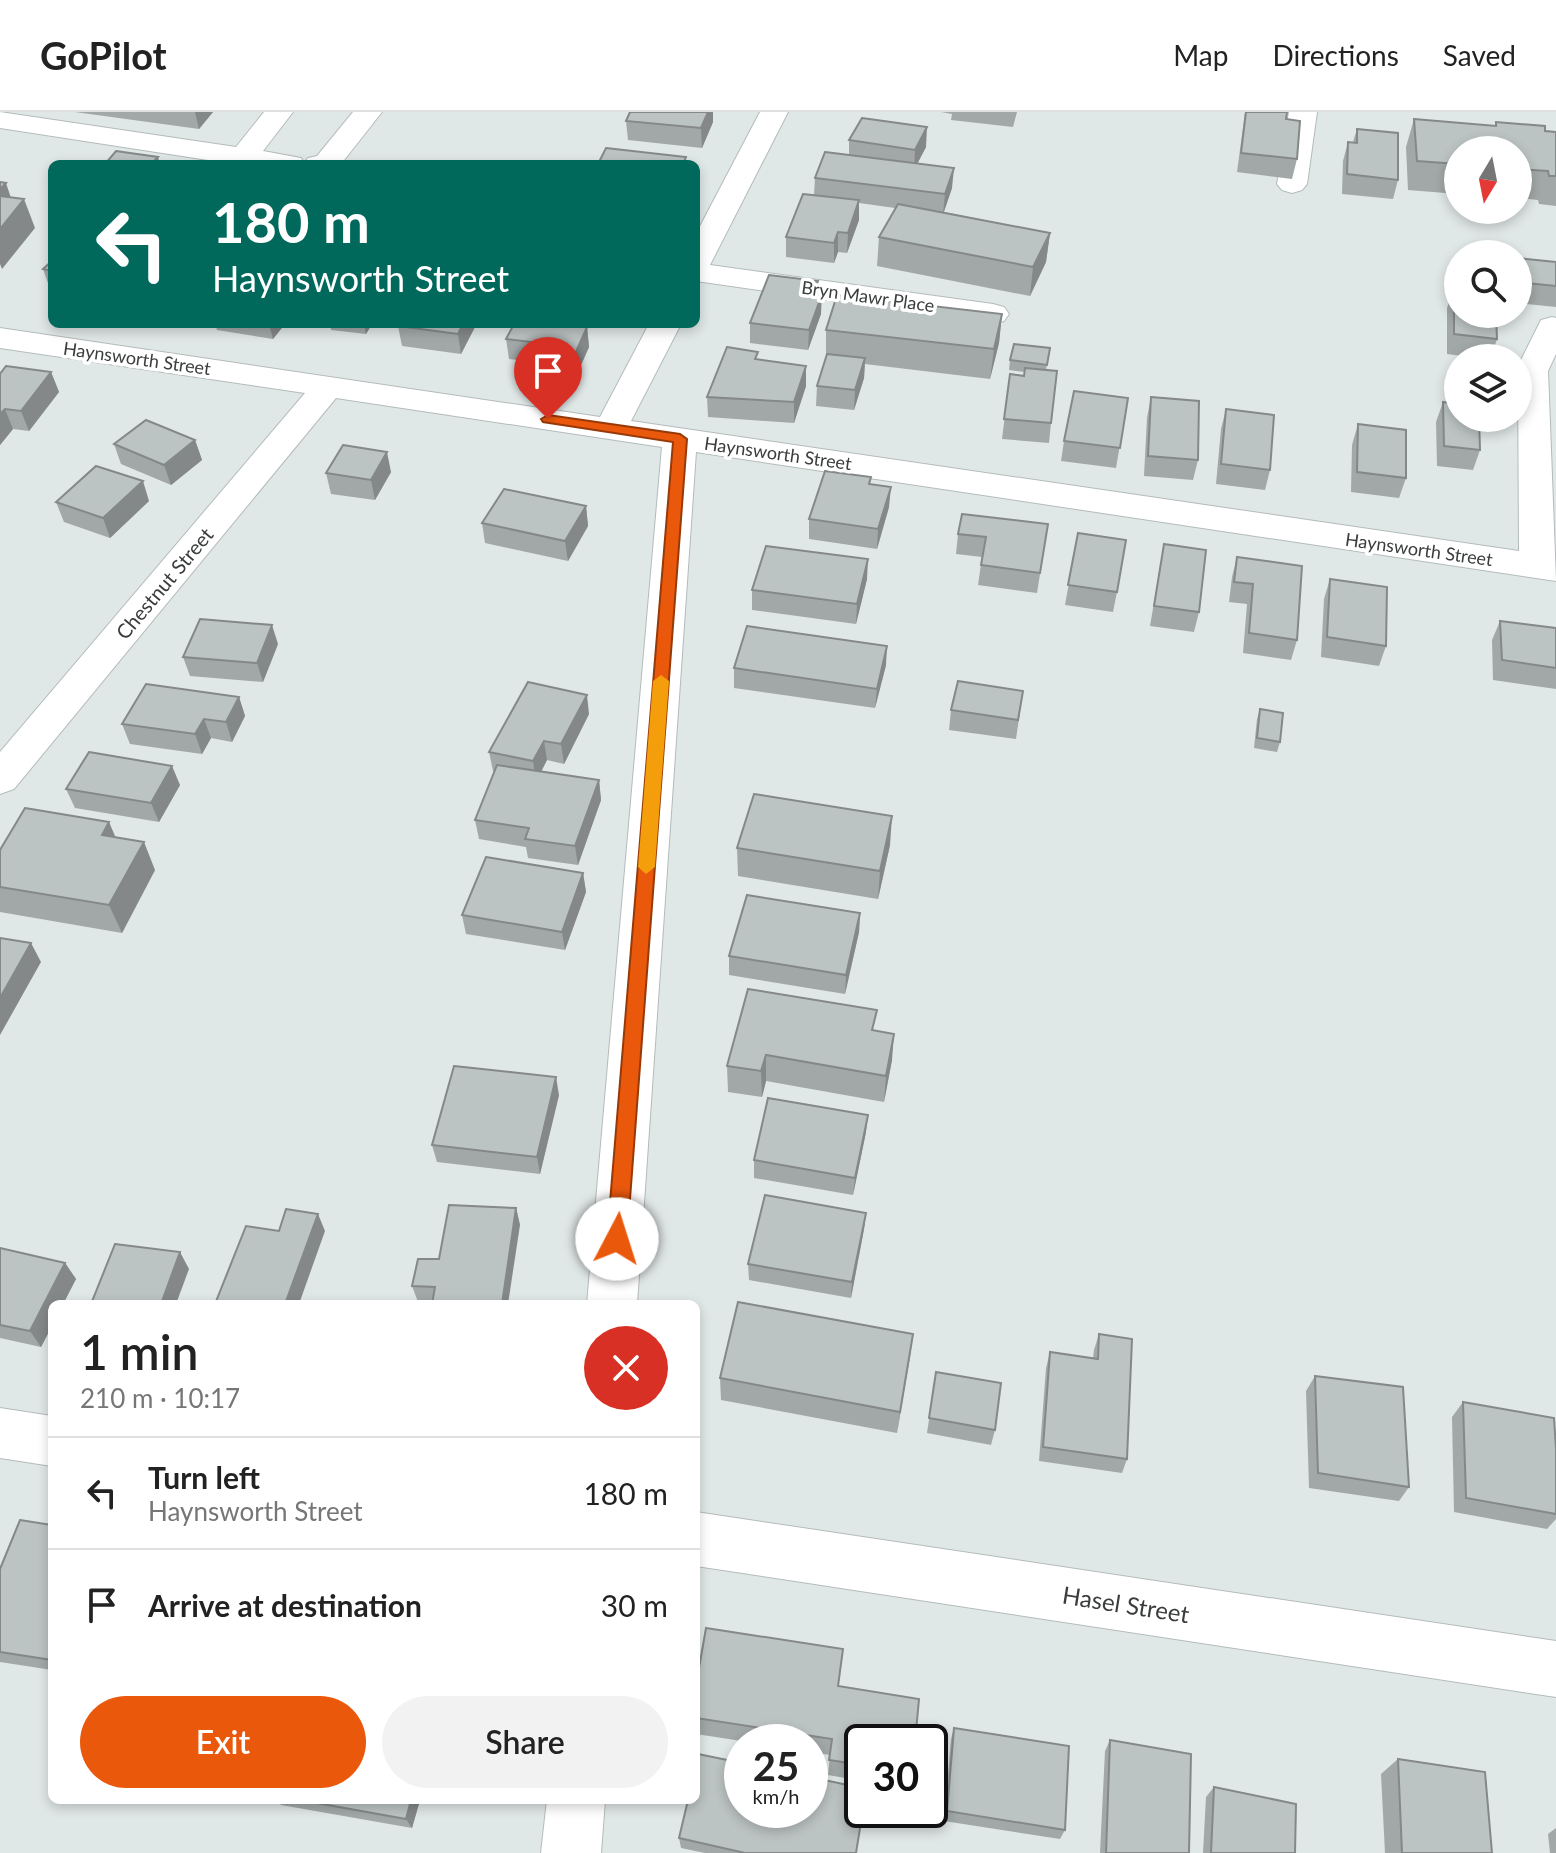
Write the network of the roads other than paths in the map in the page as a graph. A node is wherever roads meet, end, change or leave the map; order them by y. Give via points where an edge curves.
1 (279, 112) edge
2 (368, 112) edge
3 (774, 112) edge
4 (1303, 112) edge
5 (0, 120) edge
6 (243, 157) junction
7 (264, 160) edge
8 (329, 160) edge
9 (1292, 184) dead end
10 (700, 255) edge
11 (700, 273) edge
12 (993, 314) edge
13 (1552, 327) dead end
14 (663, 328) edge
15 (0, 338) edge
16 (329, 386) junction
17 (611, 428) junction
18 (680, 439) junction
19 (1546, 568) edge
20 (0, 779) edge
21 (612, 1300) edge
22 (0, 1433) edge
23 (48, 1440) edge
24 (700, 1540) edge
25 (1556, 1669) edge
26 (576, 1804) edge
27 (571, 1853) edge

1 - 6 street
2 - 8 street
3 - 10 street
4 - 9 street
5 - 6 street
6 - 7 street
11 - 12 street, Bryn Mawr Place
13 - 19 street via 1532,371
14 - 17 street
15 - 16 street, Haynsworth Street
16 - 17 street, Haynsworth Street
16 - 20 street, Chestnut Street
17 - 18 street, Haynsworth Street
18 - 19 street, Haynsworth Street
18 - 21 street
22 - 23 street
24 - 25 street, Hasel Street
26 - 27 street

